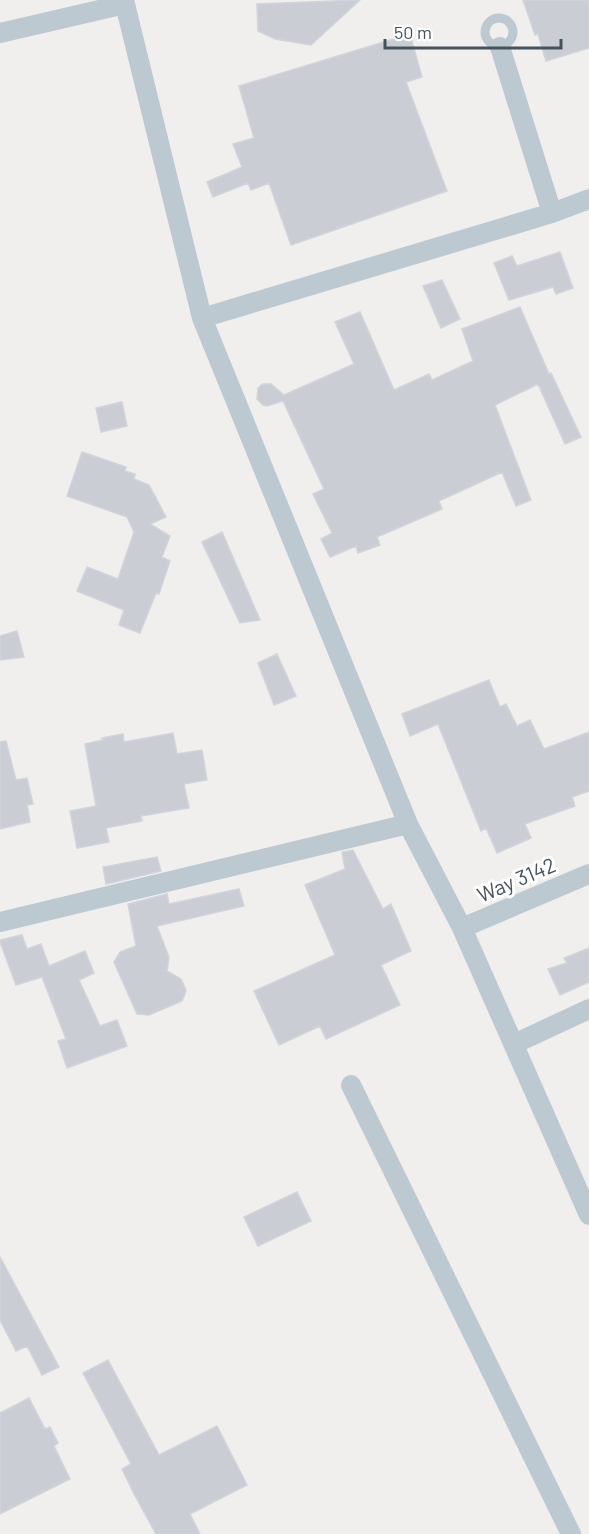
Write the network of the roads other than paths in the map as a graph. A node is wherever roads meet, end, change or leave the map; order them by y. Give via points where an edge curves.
1 (124, 2) edge
2 (0, 33) edge
3 (500, 47) dead end
4 (589, 199) edge
5 (552, 213) junction
6 (202, 318) junction
7 (408, 824) junction
8 (589, 874) edge
9 (0, 922) edge
10 (462, 928) junction
11 (589, 1009) edge
12 (514, 1044) junction
13 (351, 1085) dead end
14 (589, 1215) edge
15 (564, 1532) edge

1 - 2 street
1 - 6 street
3 - 5 street
4 - 5 street
5 - 6 street
6 - 7 street
7 - 9 street
7 - 10 street
8 - 10 street, Way 3142
10 - 12 street
11 - 12 street
12 - 14 street
13 - 15 street

